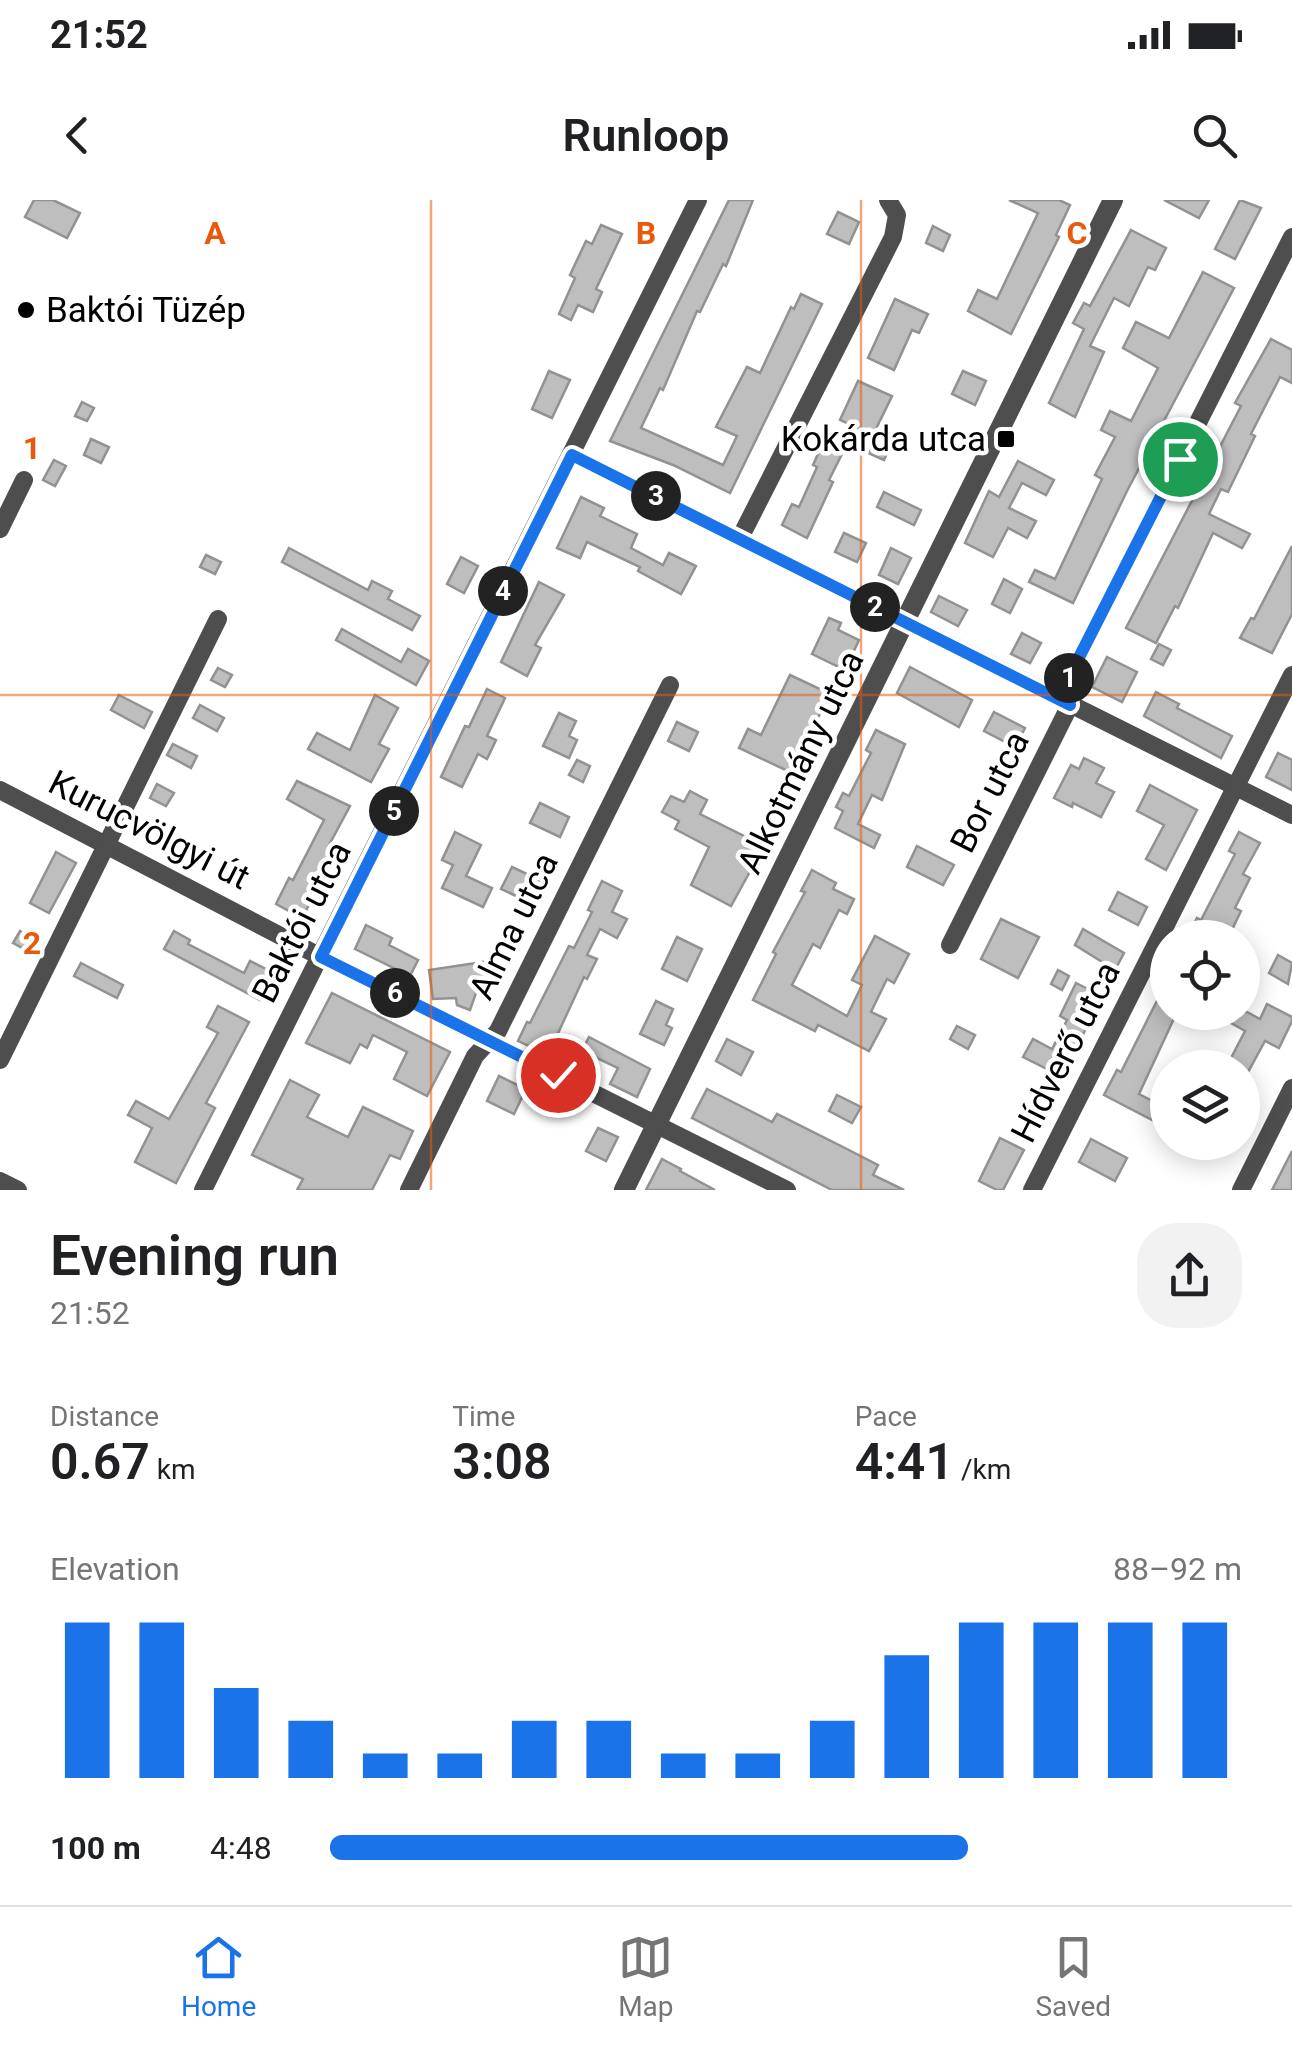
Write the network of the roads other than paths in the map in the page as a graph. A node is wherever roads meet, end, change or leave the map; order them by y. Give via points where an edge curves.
1 (698, 200) edge
2 (888, 200) edge
3 (1113, 200) edge
4 (1292, 236) edge
5 (572, 455) junction
6 (24, 480) dead end
7 (0, 530) edge
8 (740, 538) junction
9 (218, 619) dead end
10 (904, 622) junction
11 (1292, 675) edge
12 (670, 685) dead end
13 (1070, 705) junction
14 (1236, 787) junction
15 (0, 790) edge
16 (1292, 814) edge
17 (106, 844) junction
18 (950, 946) dead end
19 (321, 957) junction
20 (490, 1040) junction
21 (0, 1060) edge
22 (1292, 1088) edge
23 (657, 1124) junction
24 (0, 1181) edge
25 (18, 1190) edge
26 (203, 1190) edge
27 (410, 1190) edge
28 (624, 1190) edge
29 (787, 1190) edge
30 (1032, 1190) edge
31 (1241, 1190) edge

1 - 5 street, Baktói utca
2 - 8 street via 897,214 892,237
3 - 10 street, Alkotmány utca
4 - 13 street, Bor utca via 1067,681
5 - 8 street
5 - 19 street, Baktói utca
6 - 7 street
8 - 10 street
9 - 17 street
10 - 13 street
10 - 23 street, Alkotmány utca
11 - 14 street, Hídverő utca
12 - 20 street, Alma utca
13 - 14 street
13 - 18 street, Bor utca
14 - 16 street
14 - 30 street, Hídverő utca
15 - 17 street, Kurucvölgyi út
17 - 19 street, Kurucvölgyi út
17 - 21 street
19 - 20 street, Kurucvölgyi út
19 - 26 street, Baktói utca
20 - 23 street, Kurucvölgyi út
20 - 27 street, Alma utca via 475,1056
22 - 31 street
23 - 28 street, Alkotmány utca
23 - 29 street, Kurucvölgyi út
24 - 25 street

